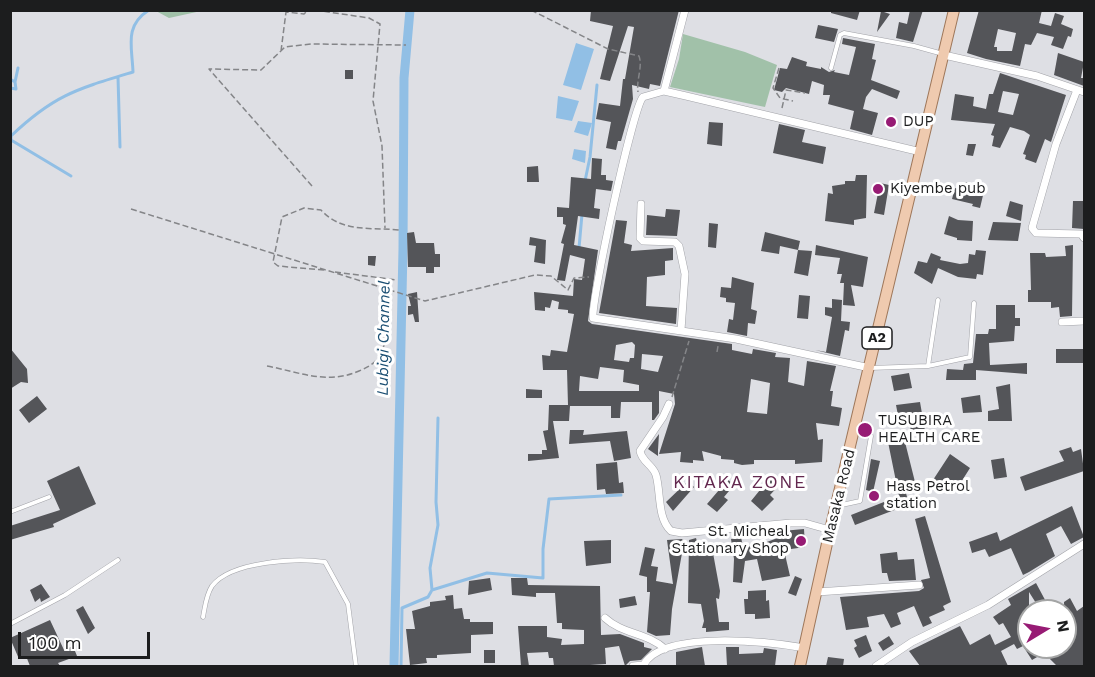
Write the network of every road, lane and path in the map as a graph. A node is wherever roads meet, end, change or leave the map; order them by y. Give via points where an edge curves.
1 (308, 10) edge
2 (315, 10) edge
3 (358, 10) edge
4 (531, 10) edge
5 (686, 10) edge
6 (954, 10) edge
7 (286, 11) edge
8 (357, 15) junction
9 (378, 45) junction
10 (406, 45) dead end
11 (281, 51) junction
12 (944, 54) junction
13 (779, 68) dead end
14 (831, 68) dead end
15 (664, 91) junction
16 (1081, 91) edge
17 (805, 93) dead end
18 (643, 96) junction
19 (783, 99) junction
20 (794, 101) dead end
21 (782, 108) dead end
22 (921, 152) junction
23 (312, 186) dead end
24 (641, 204) dead end
25 (131, 209) dead end
26 (385, 228) junction
27 (399, 230) dead end
28 (1084, 238) edge
29 (599, 277) junction
30 (388, 279) junction
31 (397, 280) dead end
32 (938, 300) dead end
33 (974, 303) dead end
34 (1084, 321) edge
35 (1062, 322) dead end
36 (681, 330) junction
37 (691, 332) junction
38 (267, 366) dead end
39 (927, 366) junction
40 (870, 368) junction
41 (669, 404) joint
42 (855, 428) junction
43 (49, 497) dead end
44 (836, 506) junction
45 (10, 512) edge
46 (830, 530) junction
47 (1084, 544) edge
48 (118, 560) dead end
49 (919, 585) dead end
50 (817, 592) junction
51 (203, 617) dead end
52 (605, 618) dead end
53 (10, 624) edge
54 (805, 648) junction
55 (665, 649) junction
56 (356, 666) edge
57 (633, 666) edge
58 (643, 666) edge
59 (800, 666) edge
60 (876, 666) edge

1 - 7 path via 304,14
2 - 8 path
3 - 8 path
4 - 18 path via 608,49 639,56 637,90
5 - 15 street
6 - 12 main road, Masaka Road / A2
7 - 11 path
8 - 9 path via 380,24
9 - 10 path
9 - 11 path via 311,44
9 - 26 path via 373,101 382,146
11 - 23 path via 261,70 209,69
12 - 14 lane via 844,33 840,35
12 - 16 street via 1037,76
12 - 22 main road, Masaka Road / A2
13 - 19 path via 773,88
15 - 18 street
15 - 22 street
16 - 28 street via 1056,144 1032,228 1035,233 1081,234
17 - 19 path via 787,90
18 - 29 street via 634,115
19 - 20 path
19 - 21 path
22 - 40 main road, Masaka Road / A2
24 - 36 street via 640,238 647,243 675,242 679,246 685,274
25 - 29 path via 425,301 536,275 551,276 568,290 577,276
26 - 27 path
26 - 30 path via 332,222 321,210 304,208 279,222 273,262 278,266
29 - 36 street via 595,320
30 - 31 path
30 - 38 path via 384,345 373,364 348,376 326,379
32 - 39 lane
33 - 39 lane via 970,357
34 - 35 street
36 - 37 street
37 - 40 street
37 - 41 path
39 - 40 lane
40 - 42 main road, Masaka Road / A2
41 - 46 street via 640,451 641,458 655,472 664,519 671,531 791,523
42 - 44 main road, Masaka Road / A2
42 - 44 lane via 871,436 860,501
43 - 45 lane
44 - 46 main road, Masaka Road / A2
46 - 50 main road, Masaka Road / A2
47 - 60 street via 988,605 912,642
48 - 53 lane via 65,595
49 - 50 street
50 - 54 main road, Masaka Road / A2
51 - 56 lane via 213,584 235,571 271,562 325,562 348,604
52 - 55 street
54 - 55 street via 747,642
54 - 59 main road, Masaka Road / A2
55 - 58 street
57 - 58 street

